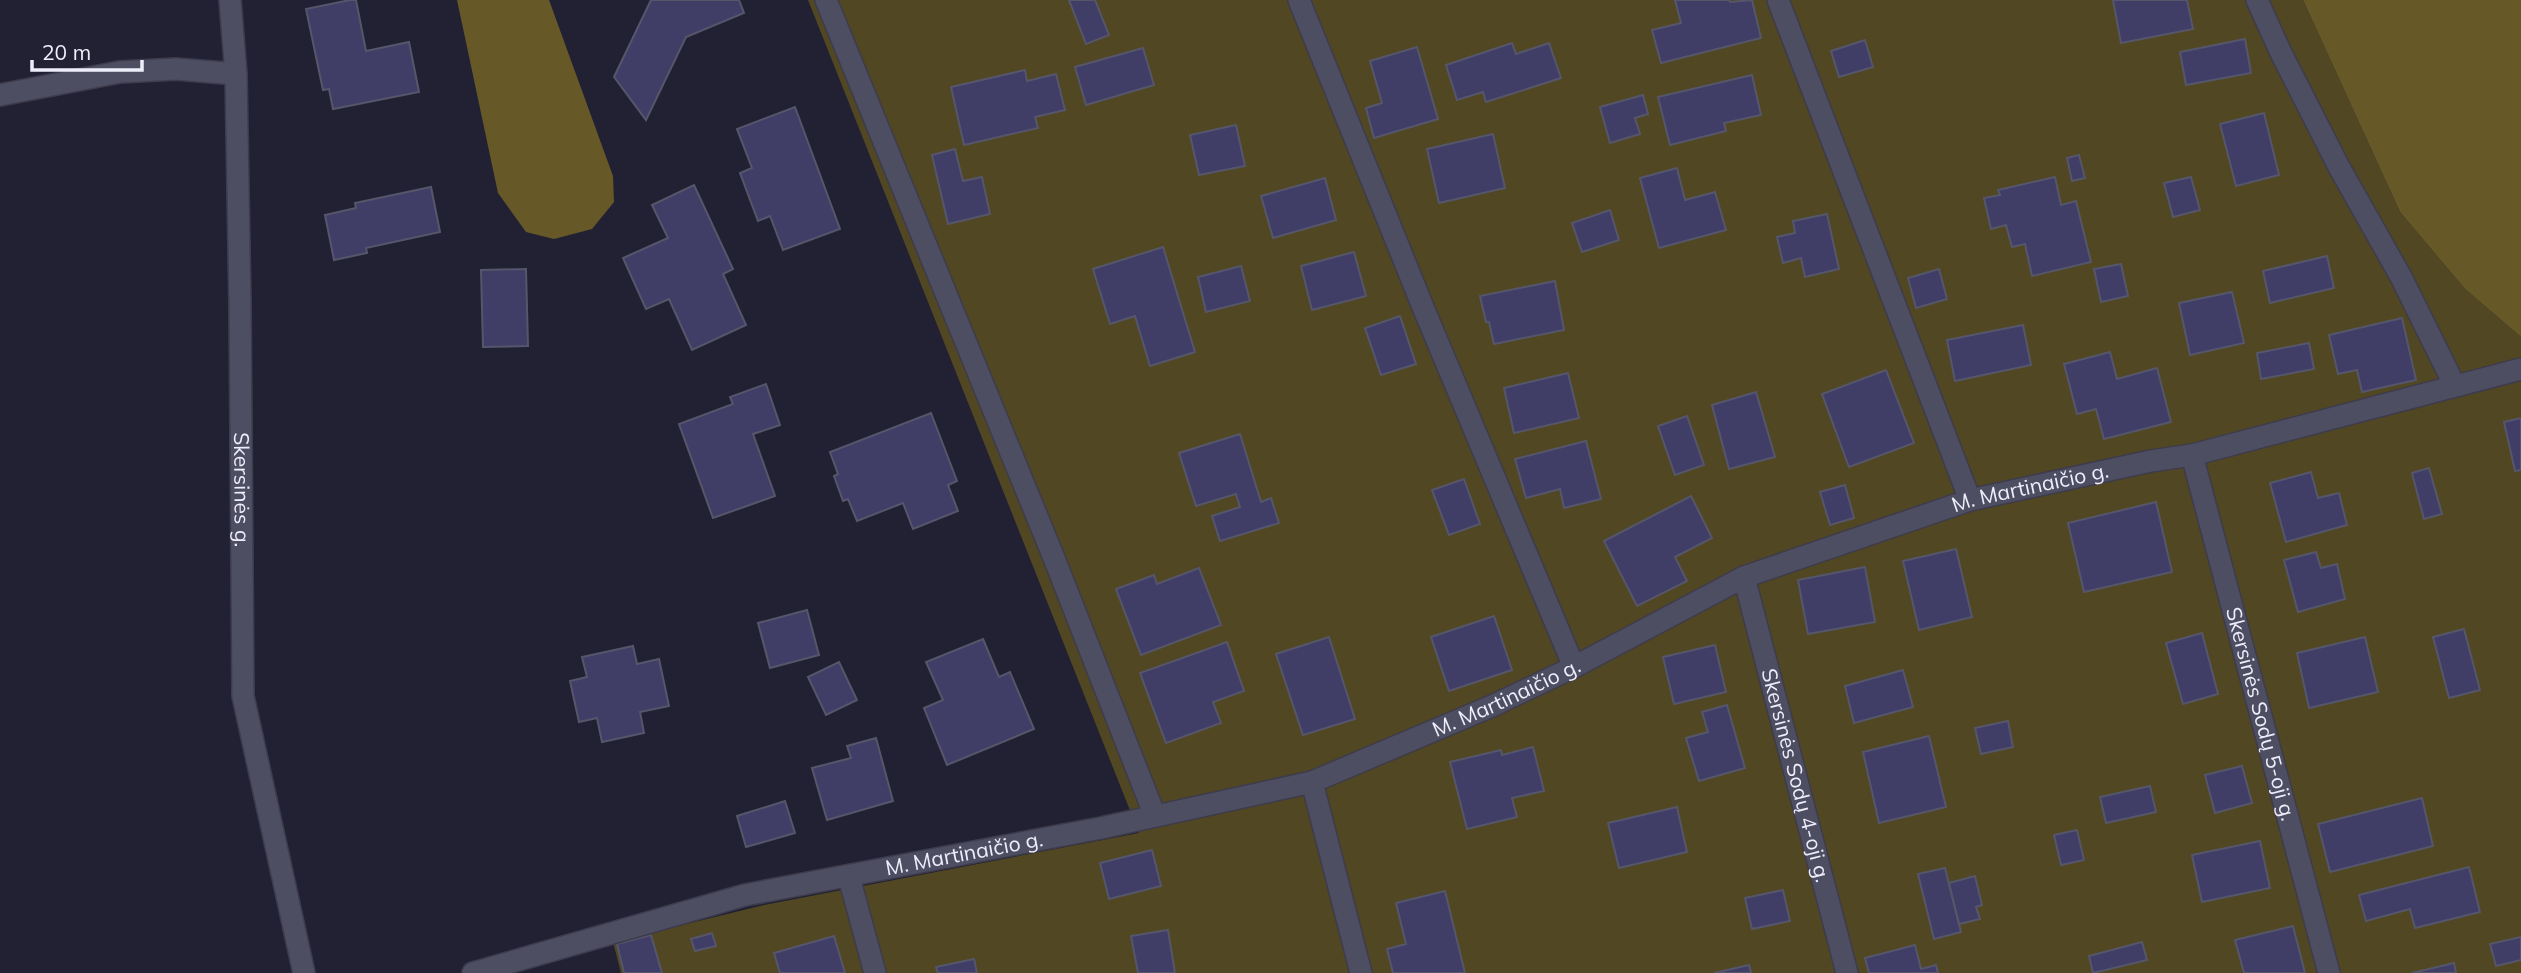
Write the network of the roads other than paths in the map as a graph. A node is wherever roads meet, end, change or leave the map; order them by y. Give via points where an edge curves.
1 (230, 0) edge
2 (826, 0) edge
3 (1299, 0) edge
4 (1778, 0) edge
5 (2257, 0) edge
6 (236, 74) junction
7 (0, 95) edge
8 (2521, 369) edge
9 (2455, 386) junction
10 (2192, 455) junction
11 (1970, 500) junction
12 (1744, 577) junction
13 (1574, 667) junction
14 (1312, 782) junction
15 (1155, 816) junction
16 (849, 877) junction
17 (304, 973) edge
18 (472, 973) edge
19 (875, 973) edge
20 (1361, 973) edge
21 (1847, 973) edge
22 (2329, 973) edge

1 - 6 street, Skersinės g.
2 - 15 street
3 - 13 street
4 - 11 street
5 - 9 street
6 - 7 street via 176,69 120,72
6 - 17 street, Skersinės g. via 243,696
8 - 9 street, M. Martinaičio g.
9 - 10 street, M. Martinaičio g.
10 - 11 street, M. Martinaičio g.
10 - 22 street, Skersinės Sodų 5-oji g.
11 - 12 street, M. Martinaičio g.
12 - 13 street, M. Martinaičio g.
12 - 21 street, Skersinės Sodų 4-oji g.
13 - 14 street, M. Martinaičio g.
14 - 15 street, M. Martinaičio g.
14 - 20 street
15 - 16 street, M. Martinaičio g.
16 - 18 street, M. Martinaičio g. via 746,895
16 - 19 street

